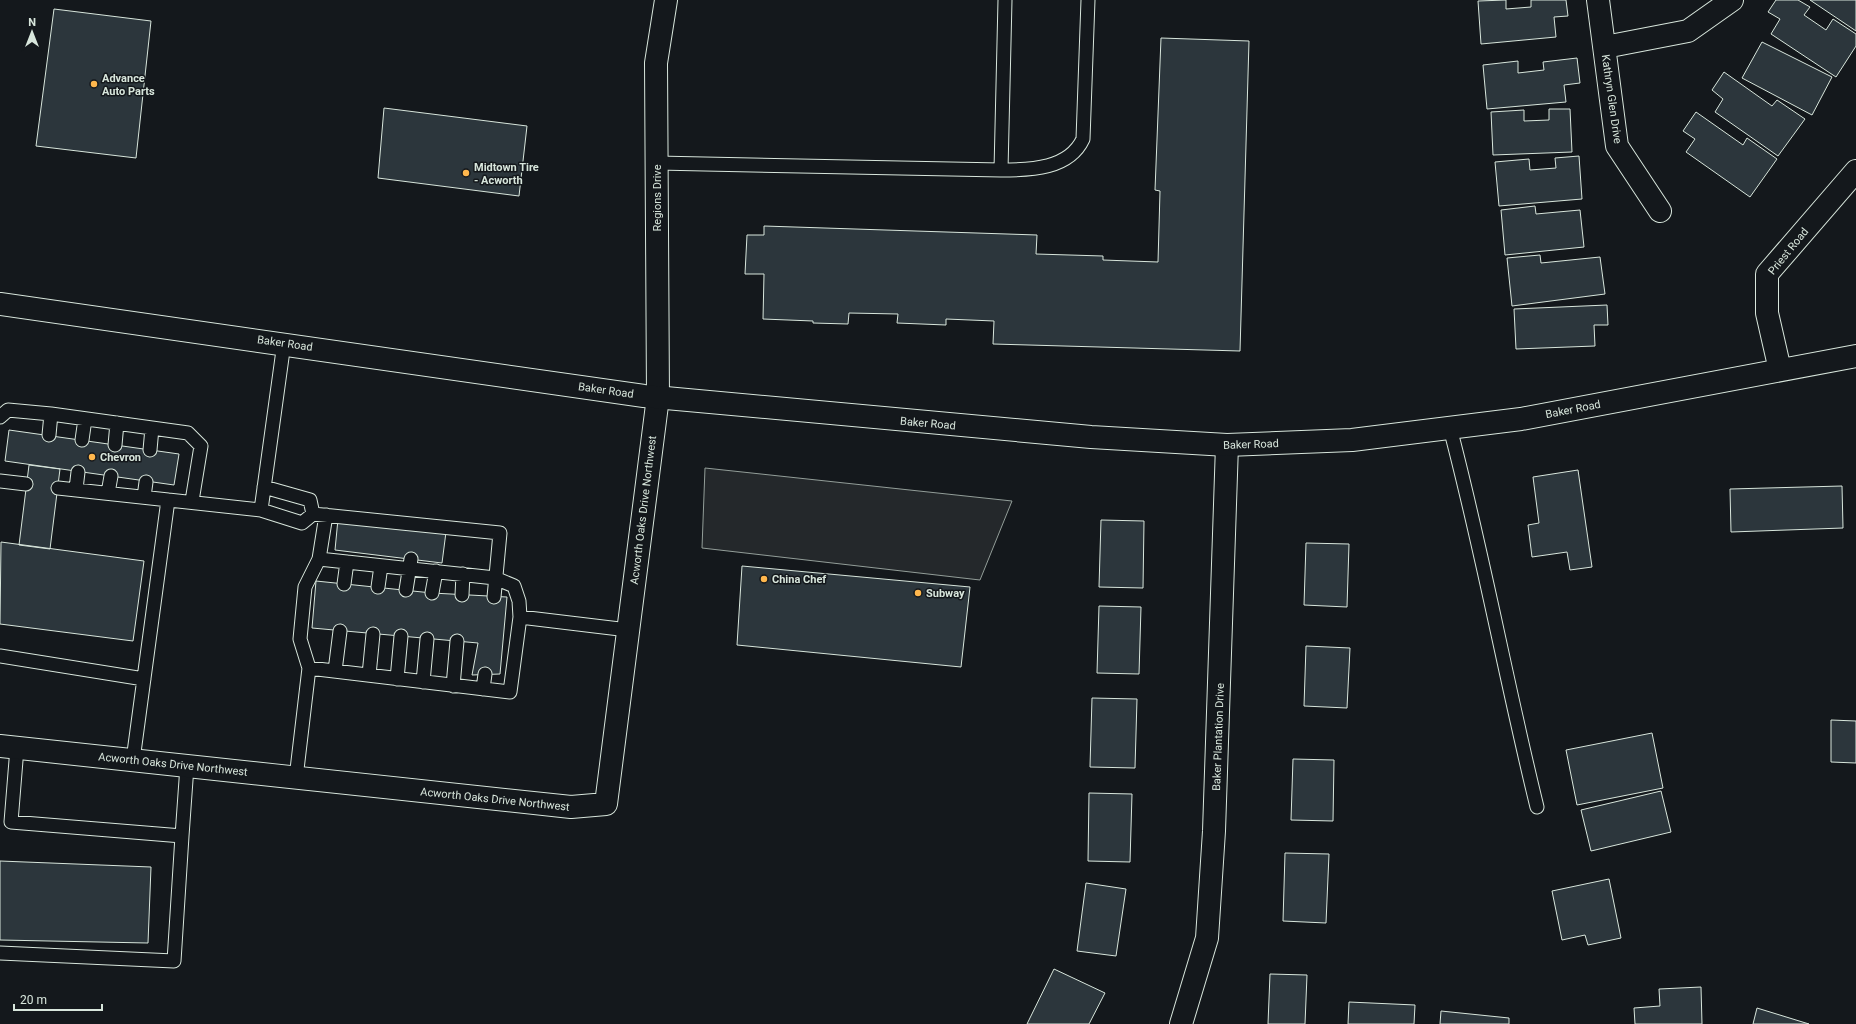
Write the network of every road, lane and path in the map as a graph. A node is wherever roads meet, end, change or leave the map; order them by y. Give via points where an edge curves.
1 (666, 0) edge
2 (1005, 0) edge
3 (1088, 0) edge
4 (1598, 0) edge
5 (1732, 0) edge
6 (1604, 47) junction
7 (657, 163) junction
8 (1002, 170) junction
9 (1856, 171) edge
10 (1660, 211) dead end
11 (0, 304) edge
12 (284, 343) junction
13 (1856, 356) edge
14 (1780, 370) junction
15 (658, 398) junction
16 (52, 414) junction
17 (0, 416) edge
18 (85, 419) junction
19 (117, 423) junction
20 (152, 428) junction
21 (1450, 428) junction
22 (49, 435) dead end
23 (82, 440) dead end
24 (115, 445) dead end
25 (1227, 445) junction
26 (150, 450) dead end
27 (78, 472) dead end
28 (111, 476) dead end
29 (0, 481) edge
30 (146, 482) dead end
31 (26, 484) dead end
32 (264, 487) junction
33 (58, 488) dead end
34 (76, 489) junction
35 (108, 493) junction
36 (144, 497) junction
37 (168, 500) junction
38 (192, 502) junction
39 (261, 510) junction
40 (313, 514) junction
41 (326, 515) junction
42 (319, 559) junction
43 (347, 562) junction
44 (411, 564) junction
45 (381, 566) junction
46 (436, 572) junction
47 (463, 574) junction
48 (495, 578) junction
49 (344, 584) dead end
50 (378, 588) dead end
51 (406, 590) dead end
52 (432, 593) dead end
53 (462, 595) dead end
54 (494, 597) dead end
55 (520, 617) junction
56 (628, 630) junction
57 (340, 631) dead end
58 (373, 634) dead end
59 (401, 636) dead end
60 (427, 638) dead end
61 (457, 641) dead end
62 (0, 656) edge
63 (309, 668) junction
64 (335, 671) junction
65 (485, 674) dead end
66 (369, 676) junction
67 (144, 679) junction
68 (397, 679) junction
69 (423, 682) junction
70 (454, 686) junction
71 (483, 689) junction
72 (9, 747) edge
73 (133, 760) junction
74 (187, 766) junction
75 (296, 778) junction
76 (1537, 807) dead end
77 (5, 821) edge
78 (182, 836) junction
79 (0, 953) edge
80 (1181, 1024) edge

1 - 7 street, Regions Drive via 656,63
2 - 8 lane
3 - 8 lane via 1083,139 1079,147 1060,162 1029,170
4 - 6 street, Kathryn Glen Drive
5 - 6 street via 1688,32
6 - 10 street, Kathryn Glen Drive via 1617,146
7 - 8 lane
7 - 15 street, Regions Drive
9 - 14 street, Priest Road via 1767,274 1767,313
11 - 12 street, Baker Road
12 - 15 street, Baker Road
12 - 32 lane
13 - 14 street, Baker Road
14 - 21 street, Baker Road via 1521,419
15 - 25 street, Baker Road via 1083,436
15 - 56 street, Acworth Oaks Drive Northwest
16 - 17 lane via 8,410
16 - 18 lane
16 - 22 lane
18 - 19 lane
18 - 23 lane
19 - 20 lane
19 - 24 lane
20 - 26 lane
20 - 38 lane via 188,433 201,446
21 - 25 street, Baker Road via 1352,440
21 - 76 lane via 1468,495
25 - 80 street, Baker Plantation Drive via 1214,831 1206,938
27 - 34 lane
28 - 35 lane
29 - 31 lane
30 - 36 lane
32 - 39 lane
32 - 40 lane via 310,500
33 - 34 lane
34 - 35 lane
35 - 36 lane
36 - 37 lane
37 - 38 lane
37 - 67 lane
38 - 39 lane
39 - 40 lane via 302,523
40 - 41 lane
41 - 42 lane
41 - 48 lane via 500,533
42 - 43 lane
42 - 63 lane via 305,586 300,638
43 - 45 lane via 365,559
43 - 49 lane
44 - 45 lane
44 - 46 lane
44 - 51 lane
45 - 50 lane
46 - 47 lane
46 - 52 lane
47 - 48 lane
47 - 53 lane
48 - 54 lane
48 - 55 lane via 514,586 519,601
55 - 56 lane
55 - 71 lane via 510,692
56 - 75 street, Acworth Oaks Drive Northwest via 606,804 571,807
57 - 64 lane
58 - 66 lane
59 - 68 lane
60 - 69 lane
61 - 70 lane
62 - 67 lane
63 - 64 lane
63 - 75 lane
64 - 66 lane
65 - 71 lane
66 - 68 lane
67 - 73 lane
68 - 69 lane
69 - 70 lane
70 - 71 lane
72 - 73 street, Acworth Oaks Drive Northwest
72 - 77 lane
73 - 74 street, Acworth Oaks Drive Northwest
74 - 75 street, Acworth Oaks Drive Northwest
74 - 78 lane
77 - 78 lane
78 - 79 lane via 174,961

